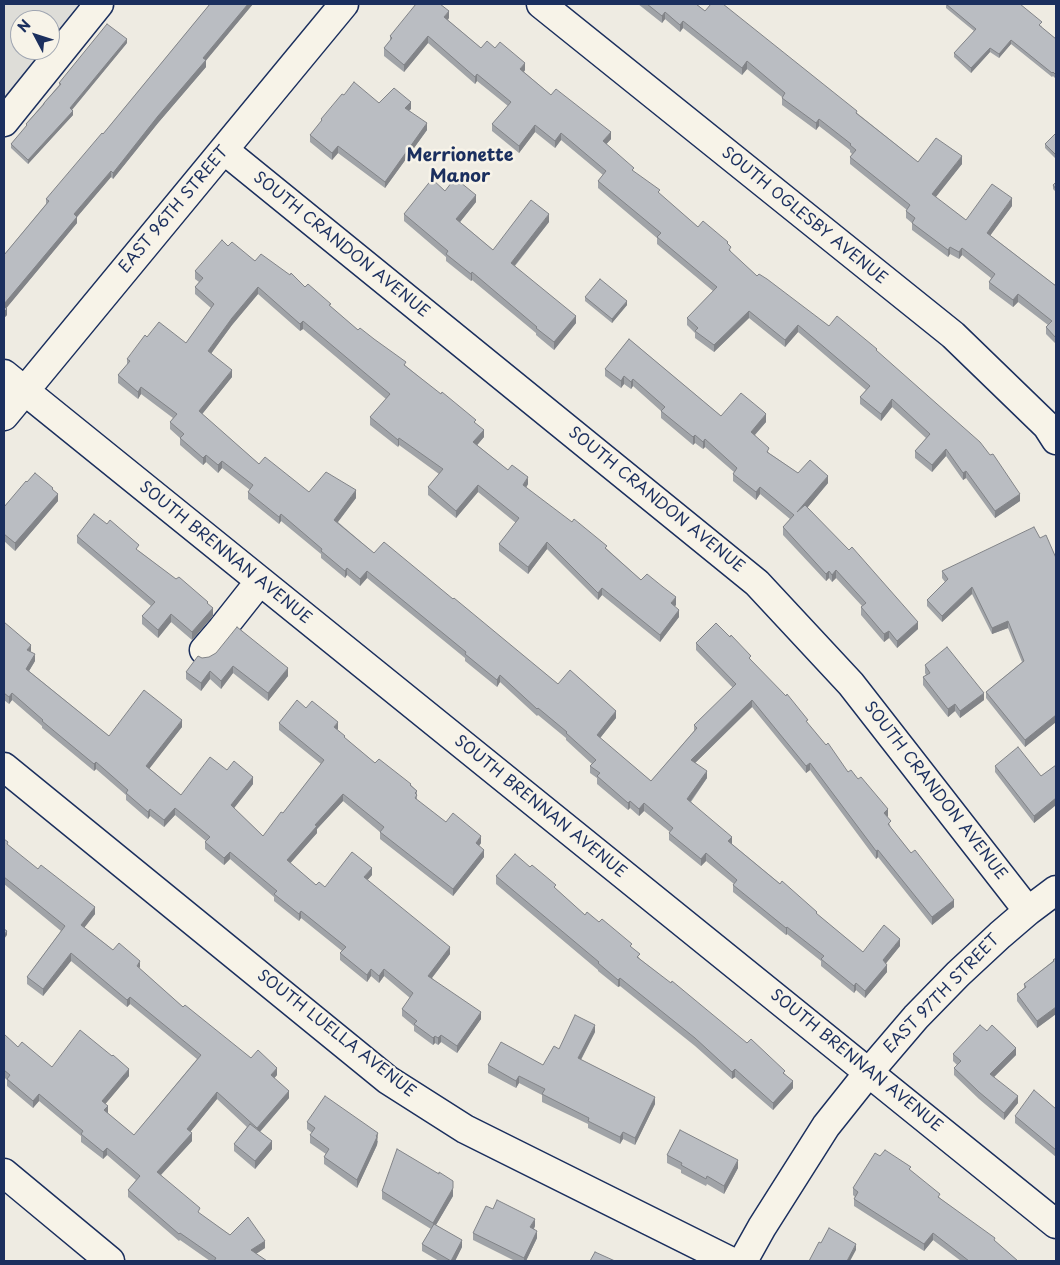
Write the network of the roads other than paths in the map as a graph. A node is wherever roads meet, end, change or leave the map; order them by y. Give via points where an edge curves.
1 (99, 4) edge
2 (344, 4) edge
3 (541, 4) edge
4 (4, 122) edge
5 (224, 150) junction
6 (14, 382) edge
7 (4, 416) edge
8 (1056, 440) edge
9 (260, 581) junction
10 (204, 650) dead end
11 (4, 767) edge
12 (1056, 890) edge
13 (1028, 911) junction
14 (869, 1072) junction
15 (4, 1174) edge
16 (1056, 1224) edge
17 (110, 1261) edge
18 (730, 1261) edge
19 (743, 1261) edge

1 - 4 street
2 - 5 street, EAST 96TH STREET
3 - 8 street, SOUTH OGLESBY AVENUE via 952,336 1047,426
5 - 6 street, EAST 96TH STREET
5 - 13 street, SOUTH CRANDON AVENUE via 758,583 851,684
6 - 7 street, EAST 96TH STREET
6 - 9 street, SOUTH BRENNAN AVENUE
9 - 10 street
9 - 14 street, SOUTH BRENNAN AVENUE
11 - 18 street, SOUTH LUELLA AVENUE via 388,1080 465,1129
12 - 13 street, EAST 97TH STREET
13 - 14 street, EAST 97TH STREET via 958,974
14 - 16 street, SOUTH BRENNAN AVENUE
14 - 19 street, EAST 97TH STREET via 826,1126
15 - 17 street

